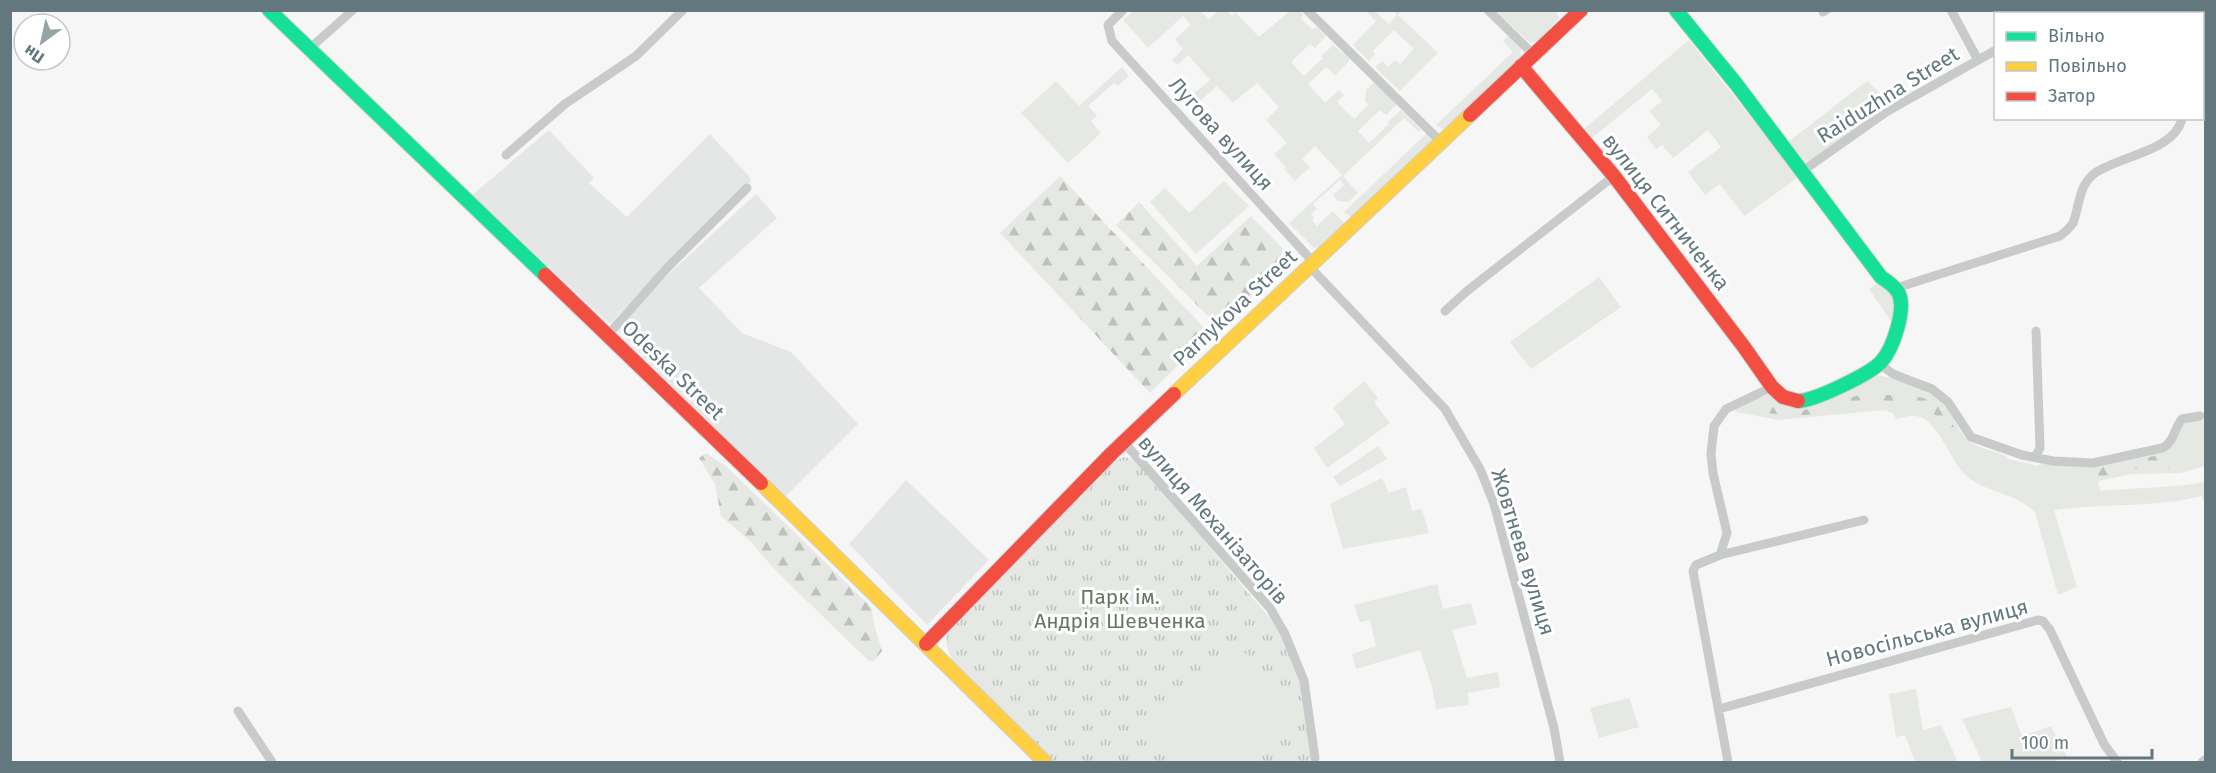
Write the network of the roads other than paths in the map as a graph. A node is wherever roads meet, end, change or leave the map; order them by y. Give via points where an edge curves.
1 (269, 10) edge
2 (353, 10) edge
3 (683, 10) edge
4 (1123, 10) edge
5 (1306, 10) edge
6 (1488, 10) edge
7 (1581, 10) edge
8 (1676, 10) edge
9 (1951, 10) edge
10 (309, 49) junction
11 (1994, 51) edge
12 (1534, 55) junction
13 (1978, 60) junction
14 (1521, 66) junction
15 (2181, 120) edge
16 (1442, 143) junction
17 (506, 155) dead end
18 (1801, 172) junction
19 (1614, 176) junction
20 (747, 188) dead end
21 (1312, 265) junction
22 (1896, 288) junction
23 (1445, 311) dead end
24 (2036, 331) dead end
25 (607, 336) junction
26 (1880, 364) junction
27 (1772, 387) junction
28 (2200, 416) dead end
29 (1121, 443) junction
30 (2035, 457) junction
31 (1864, 520) dead end
32 (1720, 555) junction
33 (926, 644) junction
34 (1719, 709) junction
35 (238, 711) dead end
36 (1315, 758) dead end
37 (272, 762) edge
38 (1045, 762) edge
39 (1560, 762) edge
40 (1728, 762) edge
41 (2117, 762) edge

1 - 10 street, Odeska Street
2 - 10 street
3 - 17 street via 636,56 565,104
4 - 21 street, Лугова вулиця via 1108,25 1112,41
5 - 16 street
6 - 12 street
7 - 12 street, Parnykova Street
8 - 18 street
9 - 13 street
10 - 25 street, Odeska Street
11 - 13 street, Raiduzhna Street
12 - 14 street, Parnykova Street
13 - 18 street, Raiduzhna Street via 1886,112
14 - 16 street, Parnykova Street
14 - 19 street, вулиця Ситниченка
15 - 22 street via 2176,134 2087,180 2073,222 2060,236
16 - 21 street, Parnykova Street
18 - 22 street via 1881,277
19 - 23 street
19 - 27 street, вулиця Ситниченка
20 - 25 street via 667,268
21 - 29 street, Parnykova Street
21 - 39 street, Жовтнева вулиця via 1445,409 1480,469 1497,514
22 - 26 street via 1901,297 1899,320 1892,344
24 - 30 street via 2040,448
25 - 33 street, Odeska Street
26 - 27 street via 1806,400 1784,397
26 - 30 street via 1893,375 1932,388 1948,402 1971,437
27 - 32 street via 1726,409 1714,426 1713,473 1727,533
28 - 30 street via 2182,419 2170,442 2162,448 2093,463
29 - 33 street, Parnykova Street
29 - 36 street, вулиця Механізаторів via 1130,448 1270,608 1304,681
31 - 32 street
32 - 34 street via 1696,565 1693,571
33 - 38 street, Odeska Street
34 - 40 street
34 - 41 street, Новосільська вулиця via 2038,620 2050,630 2104,744
35 - 37 street

